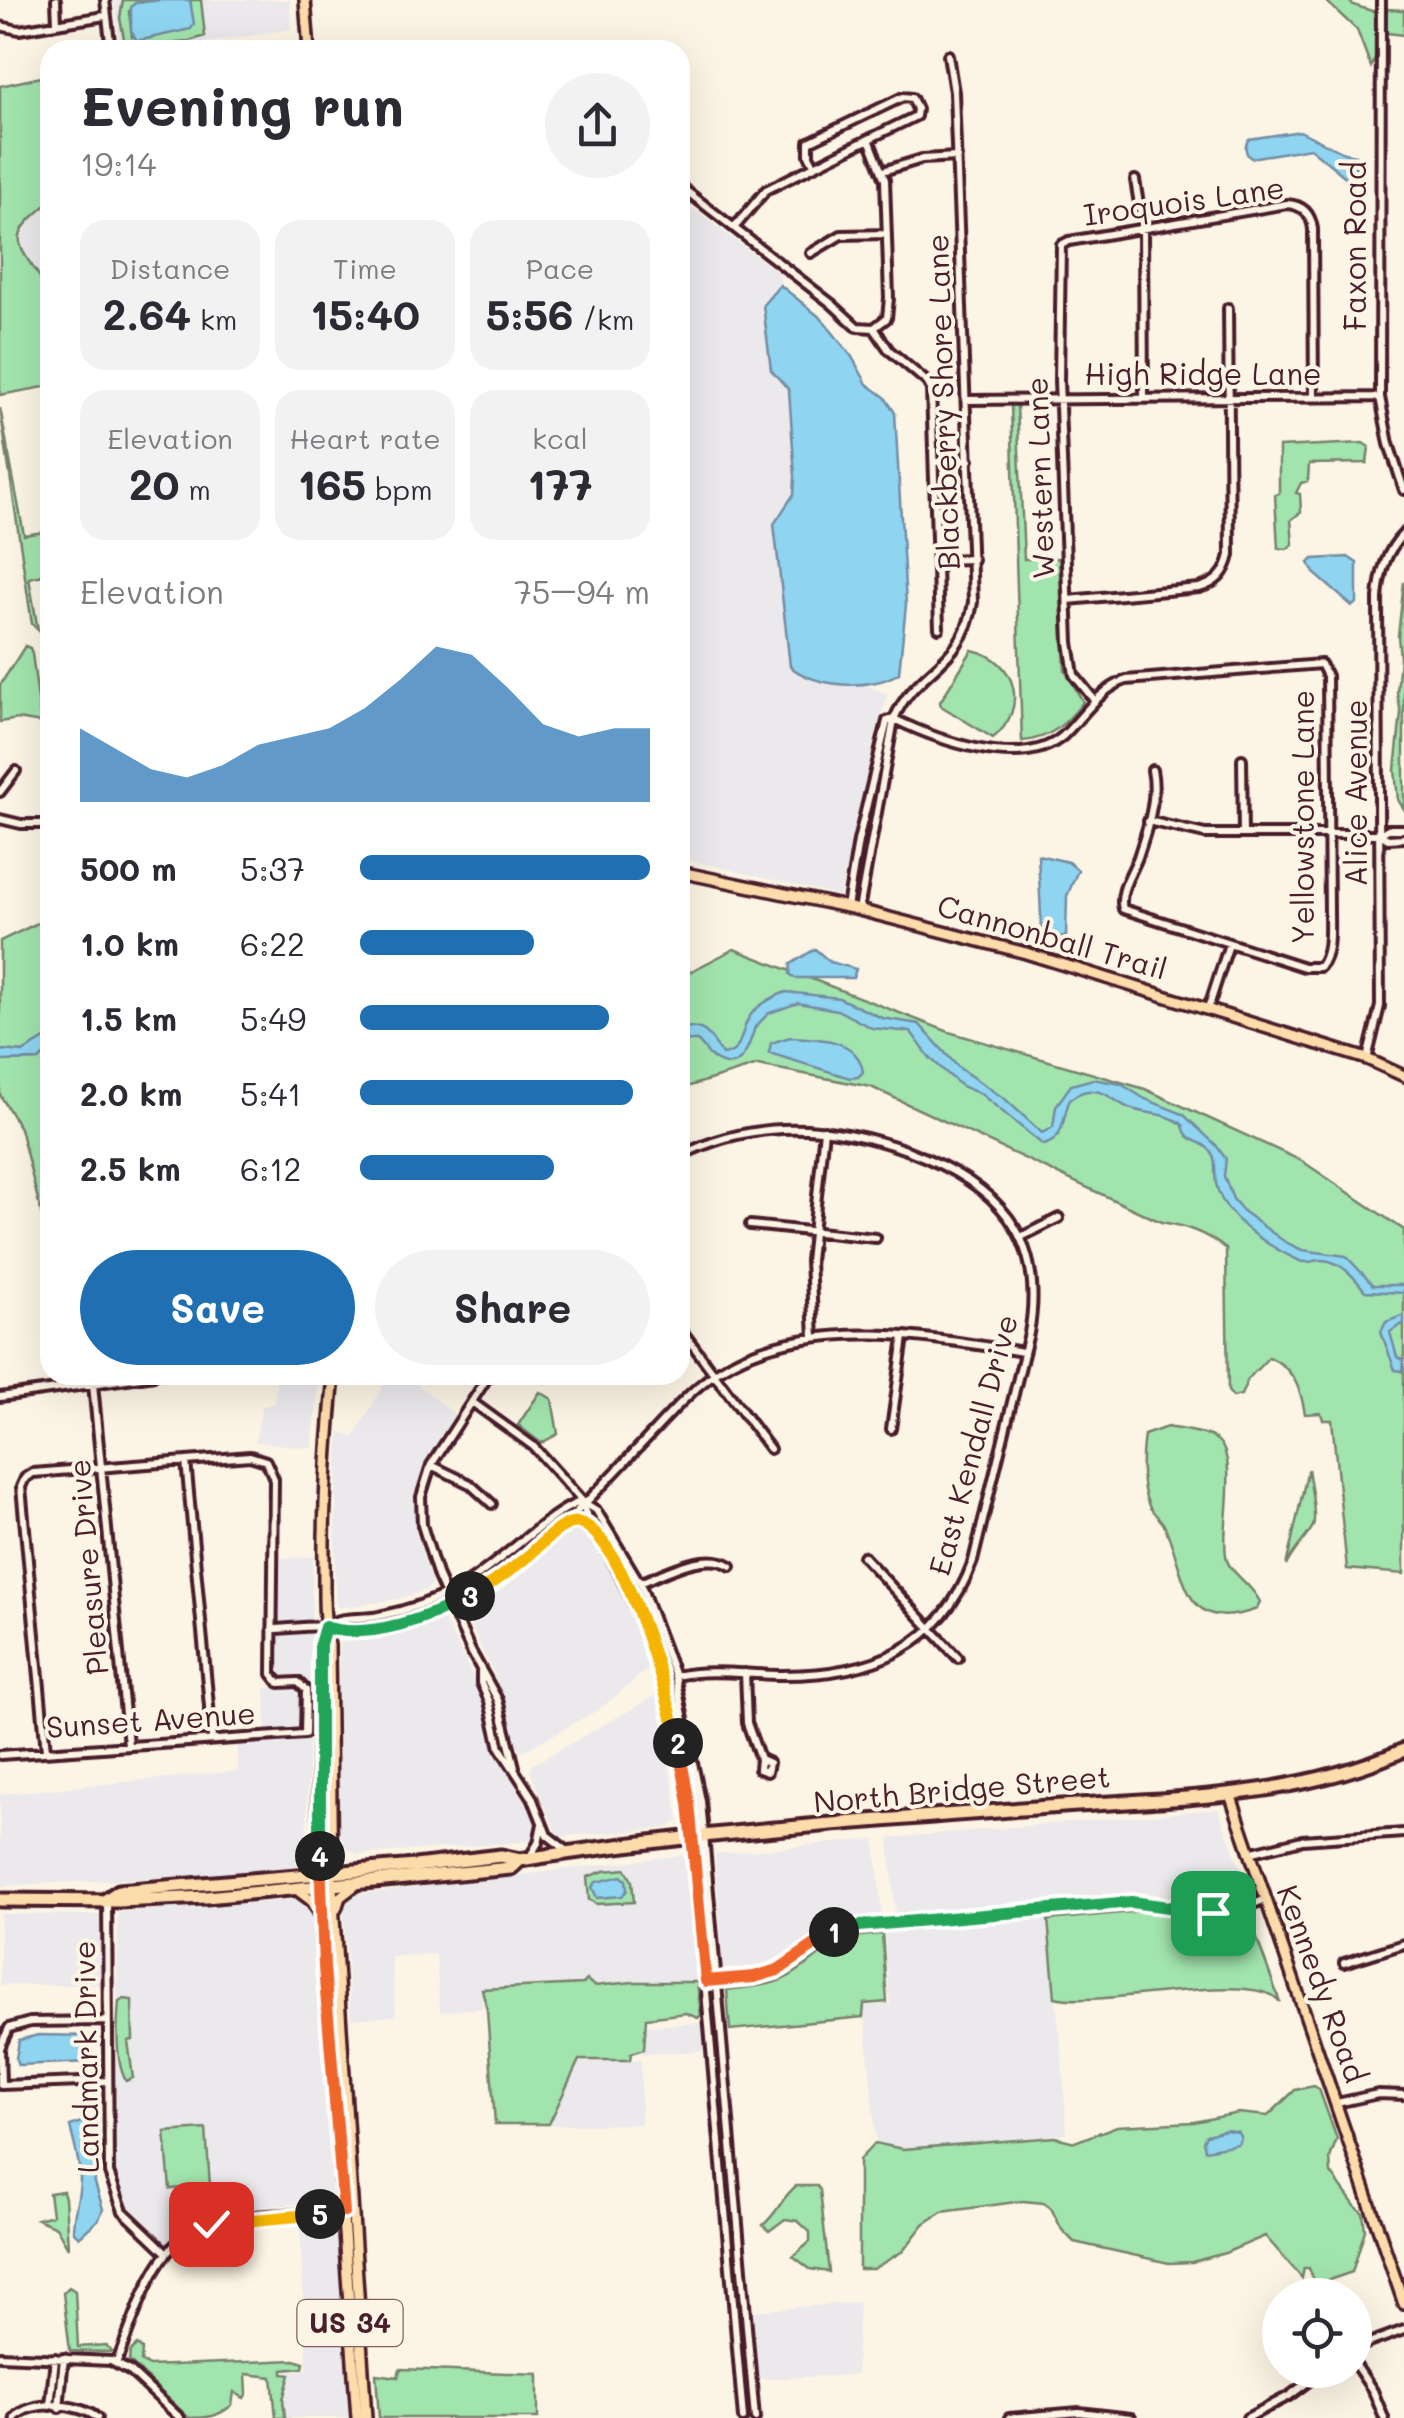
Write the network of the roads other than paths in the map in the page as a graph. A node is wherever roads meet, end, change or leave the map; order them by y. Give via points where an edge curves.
1 (56, 0) edge
2 (104, 0) edge
3 (305, 0) edge
4 (1381, 0) edge
5 (105, 16) junction
6 (57, 23) junction
7 (0, 26) edge
8 (109, 40) edge
9 (309, 40) edge
10 (948, 55) dead end
11 (869, 139) junction
12 (956, 156) junction
13 (814, 165) junction
14 (884, 171) junction
15 (1135, 180) dead end
16 (690, 194) edge
17 (734, 228) junction
18 (1143, 228) junction
19 (887, 234) junction
20 (1061, 245) joint
21 (811, 253) dead end
22 (1228, 308) dead end
23 (874, 328) junction
24 (1060, 397) junction
25 (1144, 397) junction
26 (1229, 397) junction
27 (1314, 397) junction
28 (1380, 397) junction
29 (966, 400) junction
30 (969, 460) junction
31 (934, 462) junction
32 (1404, 490) edge
33 (1404, 533) edge
34 (972, 559) junction
35 (938, 560) junction
36 (1068, 600) junction
37 (939, 628) dead end
38 (1095, 701) junction
39 (894, 718) junction
40 (1242, 759) dead end
41 (1152, 770) dead end
42 (16, 771) dead end
43 (0, 792) edge
44 (0, 819) edge
45 (1148, 821) junction
46 (40, 824) edge
47 (1404, 829) edge
48 (1243, 834) junction
49 (1328, 834) junction
50 (1380, 834) junction
51 (1404, 838) edge
52 (856, 840) junction
53 (870, 843) junction
54 (690, 874) edge
55 (847, 907) junction
56 (858, 910) junction
57 (1229, 944) junction
58 (1208, 1009) junction
59 (1367, 1059) junction
60 (1404, 1076) edge
61 (824, 1130) junction
62 (690, 1151) edge
63 (1059, 1218) dead end
64 (750, 1225) dead end
65 (812, 1231) junction
66 (1021, 1237) junction
67 (876, 1238) dead end
68 (814, 1337) junction
69 (904, 1337) junction
70 (690, 1342) edge
71 (1023, 1352) junction
72 (714, 1374) junction
73 (86, 1385) edge
74 (93, 1385) edge
75 (333, 1385) edge
76 (483, 1385) edge
77 (0, 1398) edge
78 (472, 1402) junction
79 (891, 1429) dead end
80 (770, 1450) dead end
81 (186, 1461) junction
82 (432, 1465) junction
83 (103, 1467) junction
84 (583, 1502) junction
85 (492, 1504) dead end
86 (558, 1530) junction
87 (596, 1531) junction
88 (863, 1556) dead end
89 (731, 1566) dead end
90 (640, 1583) junction
91 (446, 1594) junction
92 (451, 1606) junction
93 (325, 1627) junction
94 (272, 1630) junction
95 (930, 1630) junction
96 (958, 1658) dead end
97 (745, 1673) junction
98 (675, 1676) junction
99 (212, 1738) junction
100 (128, 1745) junction
101 (1404, 1750) edge
102 (46, 1751) junction
103 (0, 1754) edge
104 (760, 1758) dead end
105 (1230, 1794) junction
106 (542, 1822) junction
107 (1404, 1832) edge
108 (698, 1836) junction
109 (332, 1846) junction
110 (320, 1851) junction
111 (570, 1853) junction
112 (1249, 1853) junction
113 (524, 1859) junction
114 (357, 1878) junction
115 (326, 1880) junction
116 (296, 1883) junction
117 (107, 1899) junction
118 (0, 1900) edge
119 (1264, 1900) junction
120 (334, 1916) junction
121 (322, 1919) junction
122 (1404, 1944) edge
123 (1344, 1963) dead end
124 (716, 1980) junction
125 (706, 1981) junction
126 (108, 2020) junction
127 (108, 2081) junction
128 (0, 2085) edge
129 (1404, 2095) edge
130 (1337, 2104) junction
131 (732, 2148) junction
132 (720, 2149) junction
133 (349, 2212) junction
134 (740, 2240) junction
135 (728, 2241) junction
136 (167, 2253) junction
137 (1404, 2304) edge
138 (1404, 2330) edge
139 (1372, 2342) edge
140 (0, 2356) edge
141 (60, 2358) junction
142 (116, 2364) junction
143 (1299, 2388) edge
144 (1371, 2388) edge
145 (55, 2407) junction
146 (1102, 2416) edge
147 (16, 2418) edge
148 (98, 2418) edge
149 (180, 2418) edge
150 (357, 2418) edge
151 (366, 2418) edge
152 (743, 2418) edge
153 (755, 2418) edge
154 (1009, 2418) edge
155 (1130, 2418) edge
156 (1247, 2418) edge
157 (1384, 2418) edge

1 - 6 street
2 - 5 street
3 - 9 main road
4 - 28 street, Faxon Road
5 - 6 street
5 - 8 street
6 - 7 street via 20,30
10 - 12 street, Blackberry Shore Lane
11 - 13 street
11 - 13 street via 916,116 912,98 809,142
11 - 14 street
12 - 14 street
12 - 29 street, Blackberry Shore Lane
13 - 17 street via 766,190
14 - 19 street
15 - 18 street
16 - 17 street
17 - 23 street via 857,328
18 - 20 street, Iroquois Lane
18 - 25 street
18 - 27 street, Iroquois Lane via 1288,204 1305,210 1314,229
19 - 21 street via 841,235
19 - 23 street via 890,307
20 - 24 street, Western Lane
22 - 26 street
23 - 31 street via 930,388
24 - 25 street, High Ridge Lane
24 - 29 street, High Ridge Lane
24 - 36 street, Western Lane
25 - 26 street, High Ridge Lane
26 - 27 street, High Ridge Lane
26 - 36 street via 1225,571 1199,588
27 - 28 street, High Ridge Lane
28 - 32 street, Faxon Road
29 - 30 street, Blackberry Shore Lane
30 - 31 street
30 - 34 street, Blackberry Shore Lane
31 - 35 street
33 - 50 street, Alice Avenue via 1380,575 1378,598
34 - 35 street
34 - 39 street, Blackberry Shore Lane via 973,602 964,637
35 - 37 street
36 - 38 street, Western Lane via 1072,667
38 - 39 street via 1063,735 1036,748 979,749
38 - 49 street, Yellowstone Lane via 1129,680 1323,666
39 - 52 street, Blackberry Shore Lane via 885,727
39 - 53 street, Blackberry Shore Lane
40 - 48 street
41 - 45 street via 1156,787
42 - 43 street
44 - 46 street
45 - 48 street
45 - 57 street via 1121,900 1126,912
47 - 50 street
48 - 49 street
49 - 50 street
49 - 57 street, Yellowstone Lane via 1329,933 1320,967
50 - 51 street
50 - 59 street, Alice Avenue via 1380,1006
52 - 53 street
52 - 55 street, Blackberry Shore Lane
53 - 56 street, Blackberry Shore Lane
54 - 55 main road, Cannonball Trail
55 - 56 main road, Cannonball Trail
56 - 58 main road, Cannonball Trail
57 - 58 street
58 - 59 main road, Cannonball Trail
59 - 60 main road, Cannonball Trail
61 - 62 street via 750,1131
61 - 65 street
61 - 66 street via 885,1143 960,1173 990,1195
63 - 66 street
64 - 65 street
65 - 67 street
65 - 68 street
66 - 71 street, East Kendall Drive via 1034,1285
68 - 69 street
68 - 72 street via 746,1356
69 - 71 street
69 - 79 street
70 - 72 street
71 - 95 street, East Kendall Drive via 973,1560 960,1592
72 - 80 street
72 - 84 street
73 - 77 street
74 - 83 street, Pleasure Drive
75 - 93 main road, US 34 via 324,1496
76 - 78 street
78 - 82 street
78 - 84 street via 533,1446
81 - 83 street
81 - 94 street via 266,1460 274,1479
81 - 99 street
82 - 85 street
82 - 91 street via 422,1525
83 - 100 street, Pleasure Drive
83 - 102 street via 33,1473 21,1488
84 - 86 street
84 - 87 street
84 - 90 street via 596,1510
84 - 91 street via 570,1504 492,1567
86 - 87 street via 582,1522
86 - 92 street via 502,1576
87 - 108 street via 628,1588 659,1667
88 - 95 street
89 - 90 street via 698,1562
90 - 98 street
91 - 92 street
91 - 93 street
92 - 93 street via 390,1626
92 - 106 street via 481,1671 500,1748
93 - 94 street
93 - 109 main road, US 34
93 - 110 main road, US 34
94 - 99 street, Sunset Avenue via 274,1680 298,1682 306,1690 305,1734
95 - 96 street
95 - 97 street, East Kendall Drive via 868,1665 808,1674
97 - 98 street, East Kendall Drive
97 - 104 street via 747,1723
98 - 108 street via 696,1768
99 - 100 street, Sunset Avenue
100 - 102 street, Sunset Avenue
101 - 105 highway, North Bridge Street via 1333,1776
102 - 103 street, Sunset Avenue
105 - 108 highway, North Bridge Street
105 - 112 main road, Kennedy Road
106 - 111 street via 551,1841
106 - 113 street via 538,1843
107 - 112 street via 1302,1840
108 - 111 highway, North Bridge Street
108 - 124 street
108 - 125 street
109 - 114 main road
109 - 115 main road, US 34
110 - 115 main road, US 34
110 - 116 main road
111 - 113 highway, North Bridge Street
112 - 119 main road, Kennedy Road
113 - 114 highway, North Bridge Street via 501,1856
114 - 115 highway, North Bridge Street
114 - 120 main road
115 - 116 highway, North Bridge Street
115 - 120 main road, US 34
115 - 121 main road, US 34
116 - 117 highway, North Bridge Street via 206,1897
116 - 121 main road
117 - 118 highway, North Bridge Street
117 - 126 street, Landmark Drive
119 - 124 street via 1229,1913 1131,1902 844,1928 778,1970
119 - 130 main road, Kennedy Road
120 - 133 main road, US 34
121 - 133 main road, US 34
122 - 123 street
124 - 125 street
124 - 131 street
125 - 132 street
126 - 127 street, Landmark Drive
126 - 128 street via 10,2028 0,2048
127 - 128 street
127 - 136 street, Landmark Drive via 113,2192 128,2217
129 - 130 street
130 - 137 main road, Kennedy Road
131 - 132 street
131 - 134 street
132 - 135 street
133 - 136 street via 211,2224
133 - 150 main road, US 34
133 - 151 main road, US 34
134 - 135 street
134 - 153 street
135 - 152 street
136 - 142 street
138 - 139 street
140 - 141 street
141 - 142 street
141 - 145 street
142 - 149 street
143 - 156 street
144 - 157 street
145 - 147 street via 23,2409
145 - 148 street
146 - 154 street
146 - 155 street

